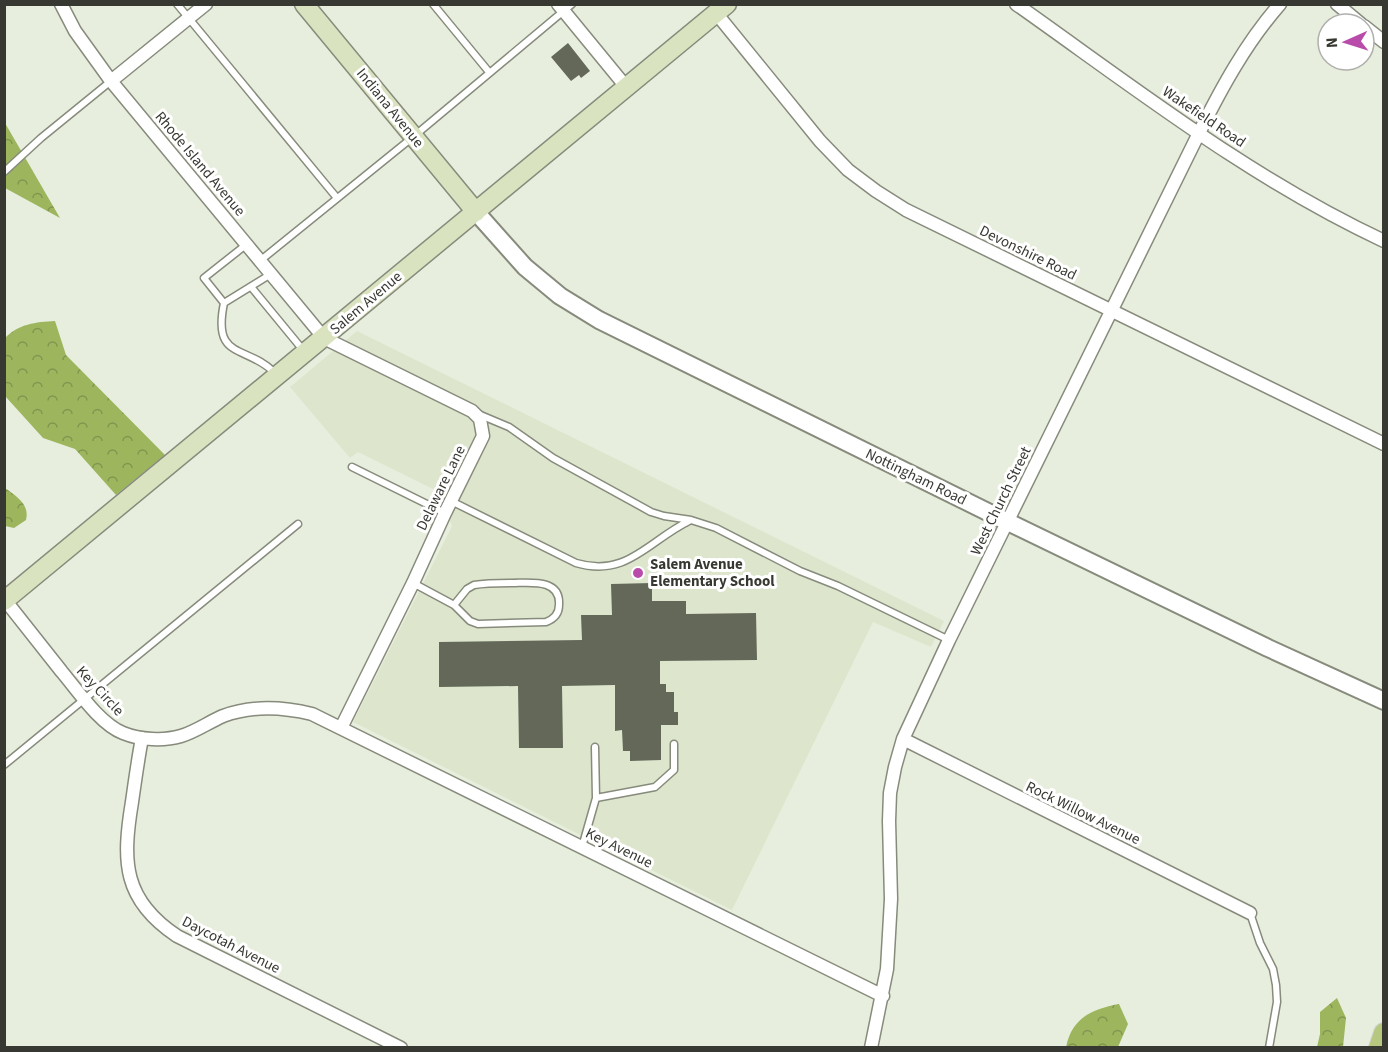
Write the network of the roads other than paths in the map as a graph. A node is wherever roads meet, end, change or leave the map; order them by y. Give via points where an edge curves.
1 (61, 4) edge
2 (177, 4) edge
3 (206, 4) edge
4 (304, 4) edge
5 (433, 4) edge
6 (1016, 4) edge
7 (1280, 4) edge
8 (564, 7) edge
9 (721, 9) edge
10 (188, 19) junction
11 (489, 72) junction
12 (111, 81) junction
13 (627, 88) junction
14 (1198, 133) junction
15 (413, 137) junction
16 (4, 172) edge
17 (337, 198) junction
18 (476, 212) junction
19 (1383, 241) edge
20 (247, 244) junction
21 (261, 260) junction
22 (272, 274) junction
23 (252, 288) junction
24 (224, 303) junction
25 (1111, 312) junction
26 (324, 338) junction
27 (306, 353) junction
28 (278, 376) junction
29 (472, 411) junction
30 (1383, 444) edge
31 (352, 467) dead end
32 (451, 501) junction
33 (445, 513) junction
34 (691, 520) junction
35 (1008, 522) junction
36 (298, 524) dead end
37 (413, 583) junction
38 (5, 601) edge
39 (454, 605) junction
40 (950, 640) junction
41 (84, 699) junction
42 (1383, 701) edge
43 (341, 728) junction
44 (142, 738) junction
45 (903, 739) junction
46 (674, 744) dead end
47 (595, 747) dead end
48 (4, 765) edge
49 (596, 798) junction
50 (582, 847) junction
51 (1250, 913) joint
52 (883, 996) junction
53 (1383, 1033) edge
54 (401, 1047) edge
55 (871, 1047) edge
56 (1269, 1047) edge
57 (1379, 1047) edge

1 - 12 street, Rhode Island Avenue
2 - 10 lane
3 - 10 street
4 - 15 main road, Indiana Avenue
5 - 11 lane
6 - 14 street, Wakefield Road
7 - 14 street, West Church Street via 1240,57
8 - 11 lane
8 - 13 street
9 - 13 main road, Salem Avenue
9 - 25 street, Devonshire Road via 820,141 876,192
10 - 12 street
10 - 17 lane
11 - 15 lane
12 - 16 lane
12 - 20 street, Rhode Island Avenue
13 - 18 main road, Salem Avenue
14 - 19 street, Wakefield Road via 1299,197
14 - 25 street, West Church Street
15 - 17 lane
15 - 18 main road, Indiana Avenue
17 - 21 lane
18 - 26 main road, Salem Avenue
18 - 35 street, Nottingham Road via 525,267 560,297 599,320
20 - 21 street, Rhode Island Avenue
20 - 24 lane via 204,278
21 - 22 street, Rhode Island Avenue
22 - 23 lane
22 - 26 street, Rhode Island Avenue
23 - 24 lane
23 - 27 lane
24 - 28 lane via 221,330 226,342
25 - 30 street, Devonshire Road
25 - 35 street, West Church Street
26 - 27 main road, Salem Avenue
26 - 29 street
27 - 28 main road, Salem Avenue
28 - 38 main road, Salem Avenue
29 - 32 street, Delaware Lane via 480,419 483,436
29 - 34 lane via 509,428 553,458 651,512
31 - 33 lane
32 - 33 street, Delaware Lane
32 - 34 lane via 576,563 601,568 621,563
33 - 37 street, Delaware Lane
34 - 40 lane via 716,528
35 - 40 street, West Church Street
35 - 42 street, Nottingham Road
36 - 41 lane
37 - 39 lane
37 - 43 street, Delaware Lane
38 - 41 street, Key Circle
39 - 39 lane via 470,621 485,625 546,622 557,614 559,605 554,589 542,583 474,585
40 - 45 street, West Church Street
41 - 44 street, Key Circle via 107,724
41 - 48 lane
43 - 44 street, Key Circle via 312,714 271,708 225,715 182,736
43 - 50 street, Key Avenue
44 - 54 street, Daycotah Avenue via 126,860 130,879 145,909 177,936
45 - 51 street, Rock Willow Avenue
45 - 52 street, West Church Street via 890,793 890,936
46 - 49 lane via 674,770 655,787
47 - 49 lane
49 - 50 lane
50 - 52 street, Key Avenue
51 - 56 lane via 1276,985
52 - 55 street, West Church Street
53 - 57 main road

